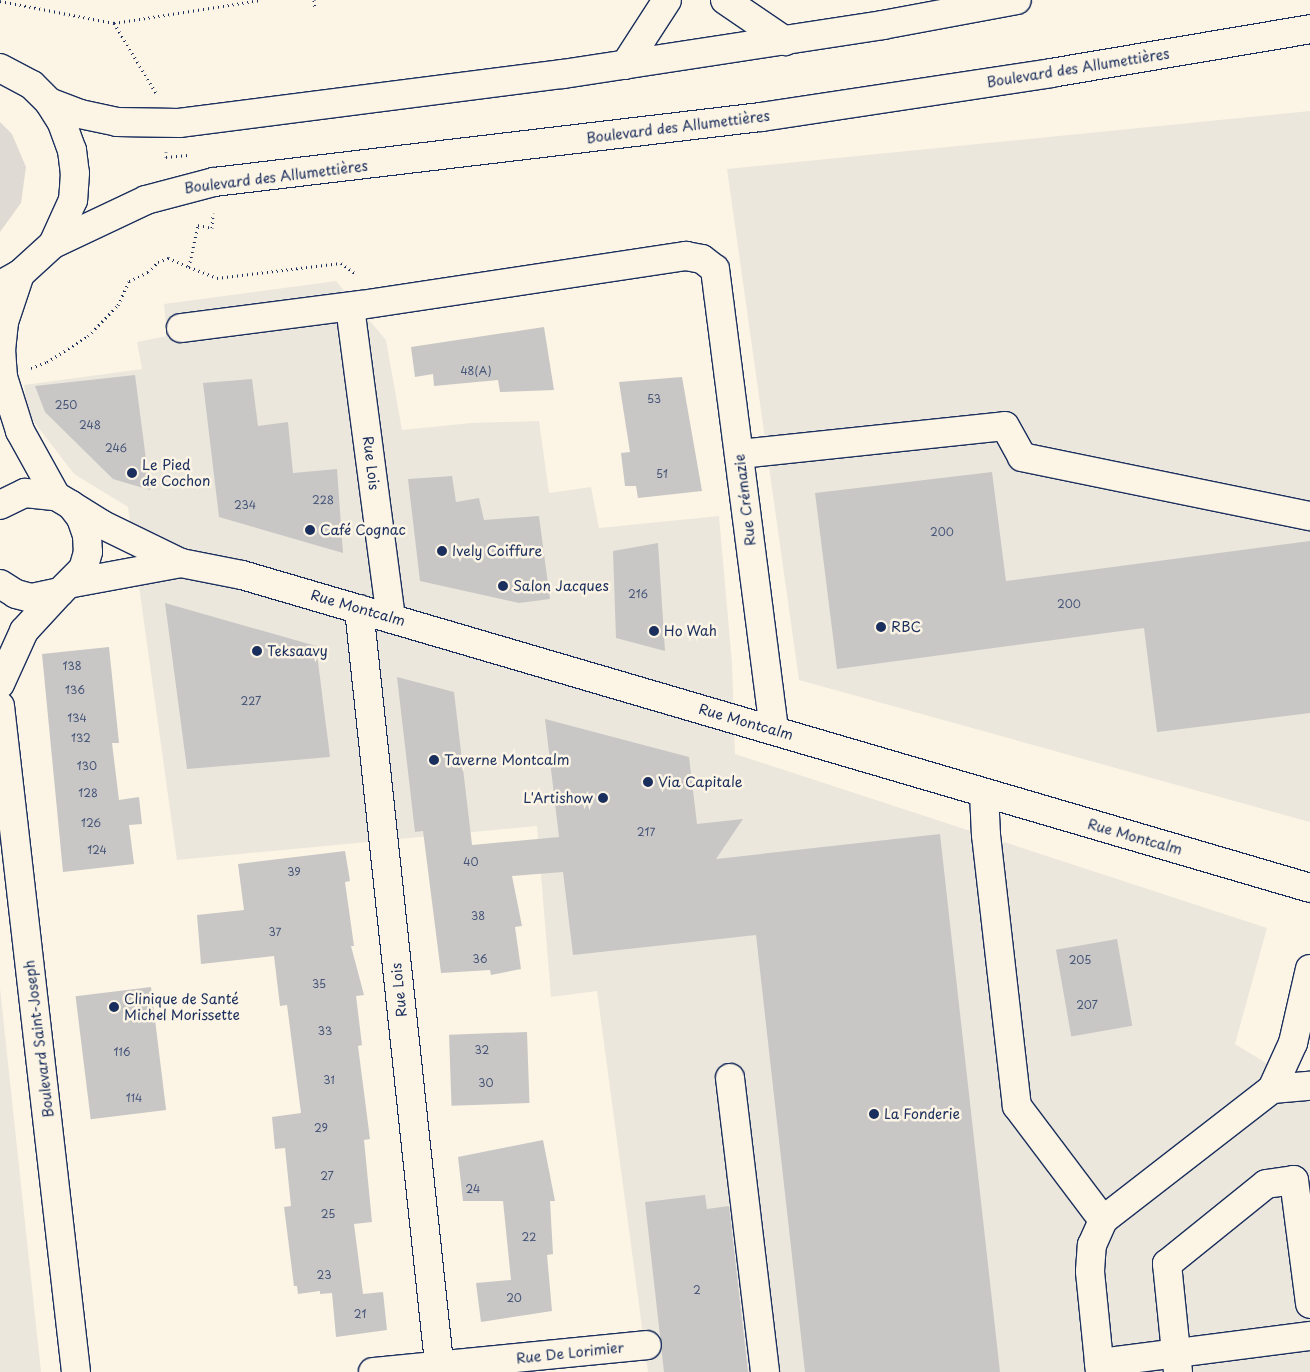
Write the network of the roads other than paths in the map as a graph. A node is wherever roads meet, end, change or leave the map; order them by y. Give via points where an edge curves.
1 (667, 0) edge
2 (725, 0) edge
3 (1017, 0) edge
4 (1310, 29) edge
5 (785, 41) junction
6 (625, 65) junction
7 (1, 67) edge
8 (49, 102) junction
9 (54, 244) junction
10 (10, 280) edge
11 (356, 306) junction
12 (181, 328) dead end
13 (740, 454) junction
14 (63, 500) junction
15 (0, 505) edge
16 (1310, 516) edge
17 (181, 563) junction
18 (0, 584) edge
19 (66, 587) junction
20 (359, 609) junction
21 (391, 618) junction
22 (0, 684) edge
23 (0, 706) edge
24 (774, 730) junction
25 (984, 793) junction
26 (1310, 888) edge
27 (1310, 968) edge
28 (730, 1078) dead end
29 (1310, 1086) edge
30 (1272, 1089) junction
31 (1104, 1220) junction
32 (1310, 1304) edge
33 (1310, 1336) edge
34 (647, 1344) dead end
35 (1177, 1362) edge
36 (1100, 1367) edge
37 (440, 1369) edge
38 (76, 1372) edge
39 (374, 1372) edge
40 (765, 1372) edge

1 - 6 main road
2 - 5 main road
3 - 5 main road
4 - 9 main road, Boulevard des Allumettières via 1059,72 761,117 214,182 146,200
5 - 6 main road
6 - 8 main road via 164,124 97,118
7 - 8 main road via 32,86
8 - 9 main road via 62,123 72,150 75,173 73,200
9 - 10 main road
10 - 14 main road via 1,349 3,377 20,431
11 - 12 main road
11 - 13 main road, Rue Crémazie via 686,256 702,259 715,269
11 - 21 main road, Rue Lois
13 - 16 main road via 1005,426 1022,457
13 - 24 main road, Rue Crémazie
14 - 15 main road via 25,493
14 - 17 main road, Rue Montcalm via 101,524
14 - 19 main road via 81,518 88,535 83,569
17 - 19 main road, Rue Montcalm
17 - 20 main road, Rue Montcalm via 242,574
18 - 19 main road, Rue Montcalm via 16,594 31,598
19 - 22 main road via 24,631
20 - 21 main road, Rue Montcalm
20 - 37 main road, Rue Lois
21 - 24 main road, Rue Montcalm
23 - 38 main road, Boulevard Saint-Joseph
24 - 25 main road, Rue Montcalm
25 - 26 main road, Rue Montcalm
25 - 31 main road via 1017,1106
27 - 30 main road via 1293,1042
28 - 40 main road
29 - 30 main road
30 - 31 main road
31 - 36 main road via 1092,1245 1090,1271
32 - 35 main road via 1294,1180 1266,1184 1167,1264
33 - 35 main road
34 - 37 main road, Rue De Lorimier
35 - 36 main road
37 - 39 main road, Rue De Lorimier

